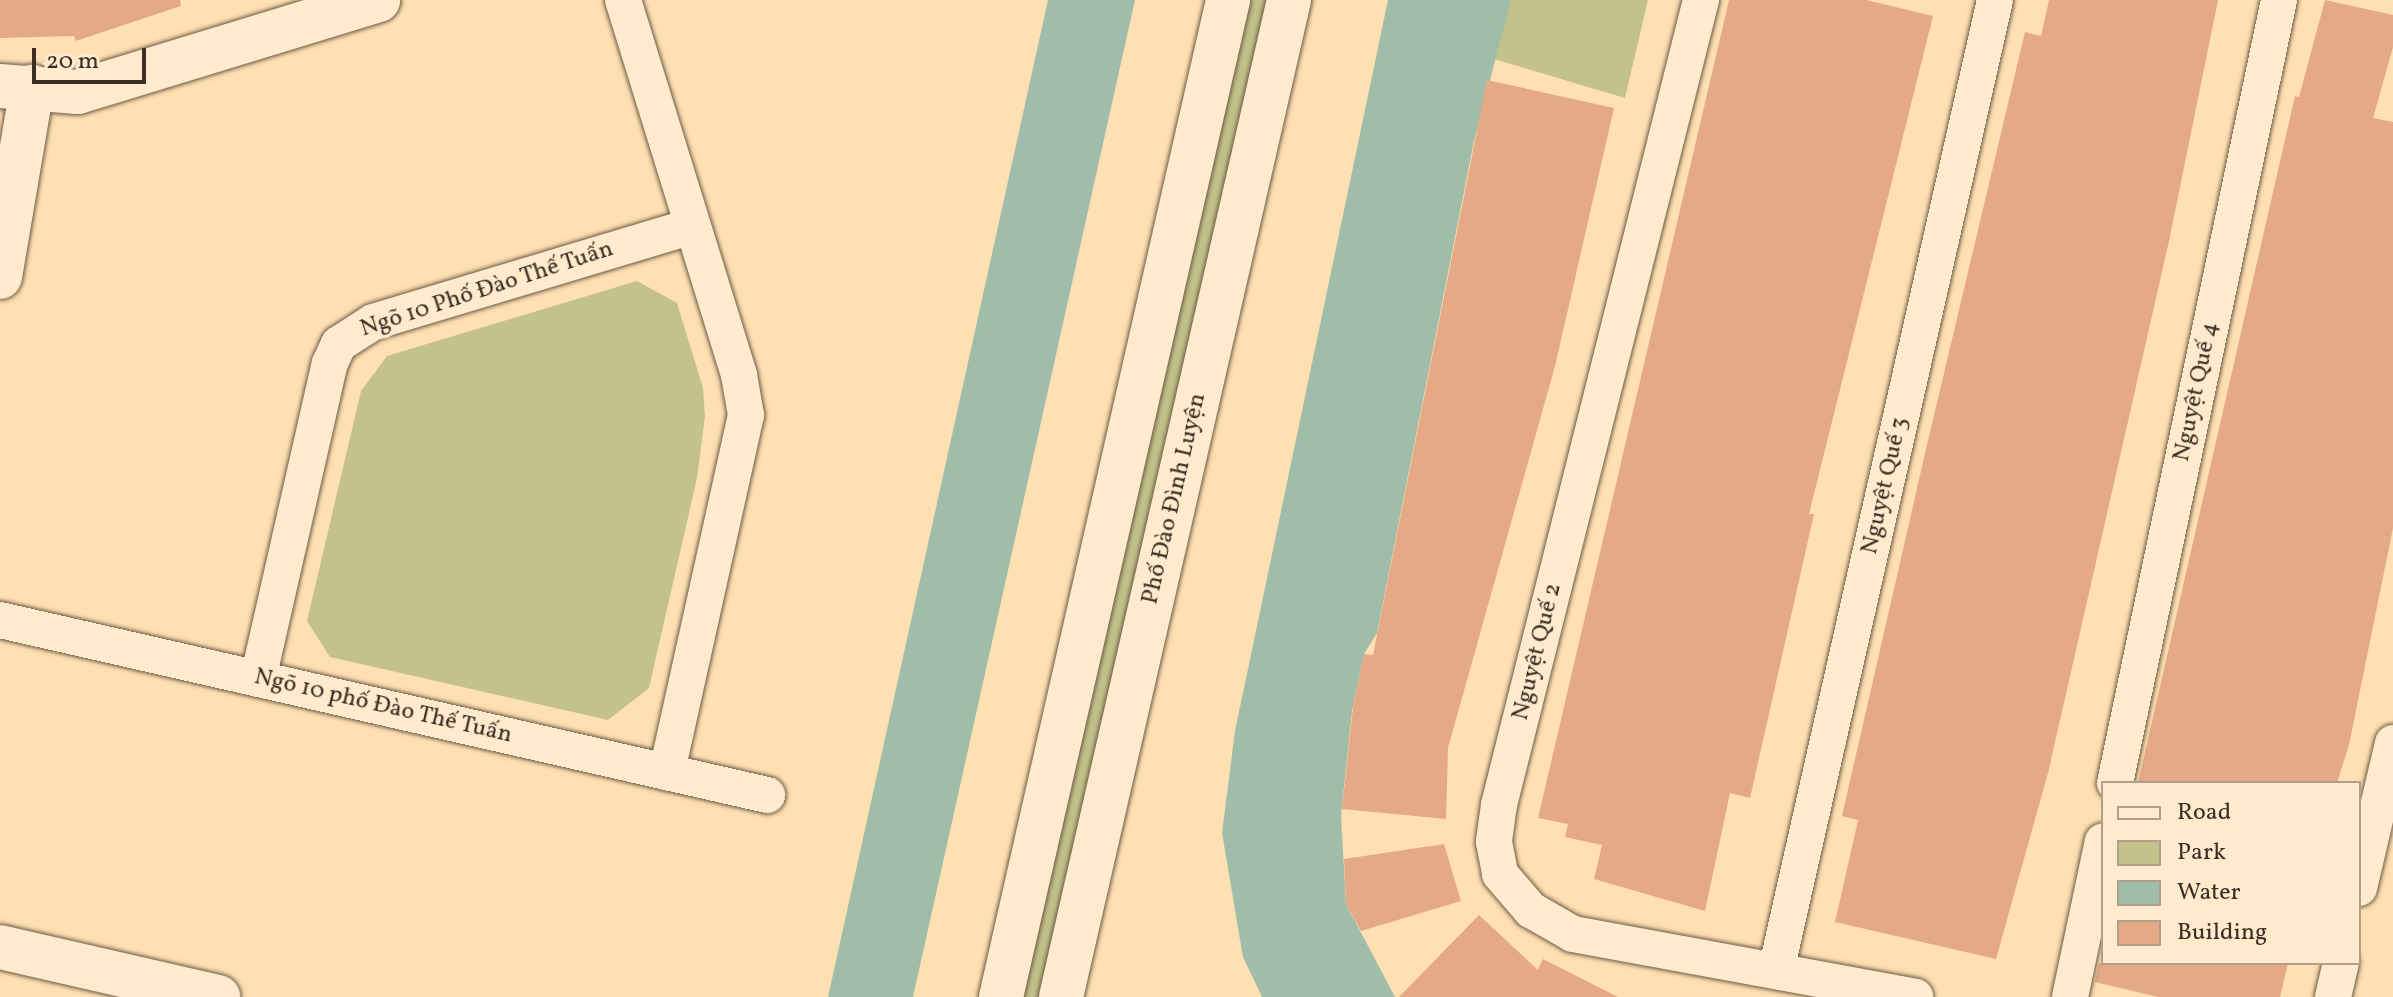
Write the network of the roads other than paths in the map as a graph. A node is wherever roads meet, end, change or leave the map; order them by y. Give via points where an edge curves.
1 (378, 0) edge
2 (623, 0) edge
3 (1228, 0) edge
4 (1289, 0) edge
5 (1701, 0) edge
6 (1995, 0) edge
7 (2279, 0) edge
8 (16, 86) edge
9 (692, 226) junction
10 (0, 277) edge
11 (0, 620) edge
12 (258, 679) junction
13 (2393, 743) edge
14 (667, 772) junction
15 (2115, 781) edge
16 (767, 795) dead end
17 (2101, 850) edge
18 (2361, 879) edge
19 (0, 947) edge
20 (2341, 965) edge
21 (1776, 971) junction
22 (218, 997) edge
23 (1001, 997) edge
24 (1061, 997) edge
25 (1915, 997) edge
26 (2070, 997) edge
27 (2333, 997) edge

1 - 8 main road via 78,92
2 - 9 street
3 - 23 main road
4 - 24 main road, Phố Đào Đình Luyện
5 - 21 street, Nguyệt Quế 2 via 1494,842 1500,874 1531,910 1573,934
6 - 21 street, Nguyệt Quế 3
7 - 15 street, Nguyệt Quế 4
8 - 10 main road
9 - 12 street, Ngõ 10 Phố Đào Thế Tuấn via 373,322 339,344 330,363
9 - 14 street via 739,375 746,415
11 - 12 street, Ngõ 10 phố Đào Thế Tuấn
12 - 14 street, Ngõ 10 phố Đào Thế Tuấn
13 - 18 street
14 - 16 street, Ngõ 10 phố Đào Thế Tuấn
17 - 26 street
19 - 22 main road
20 - 27 street
21 - 25 street, Nguyệt Quế 2

